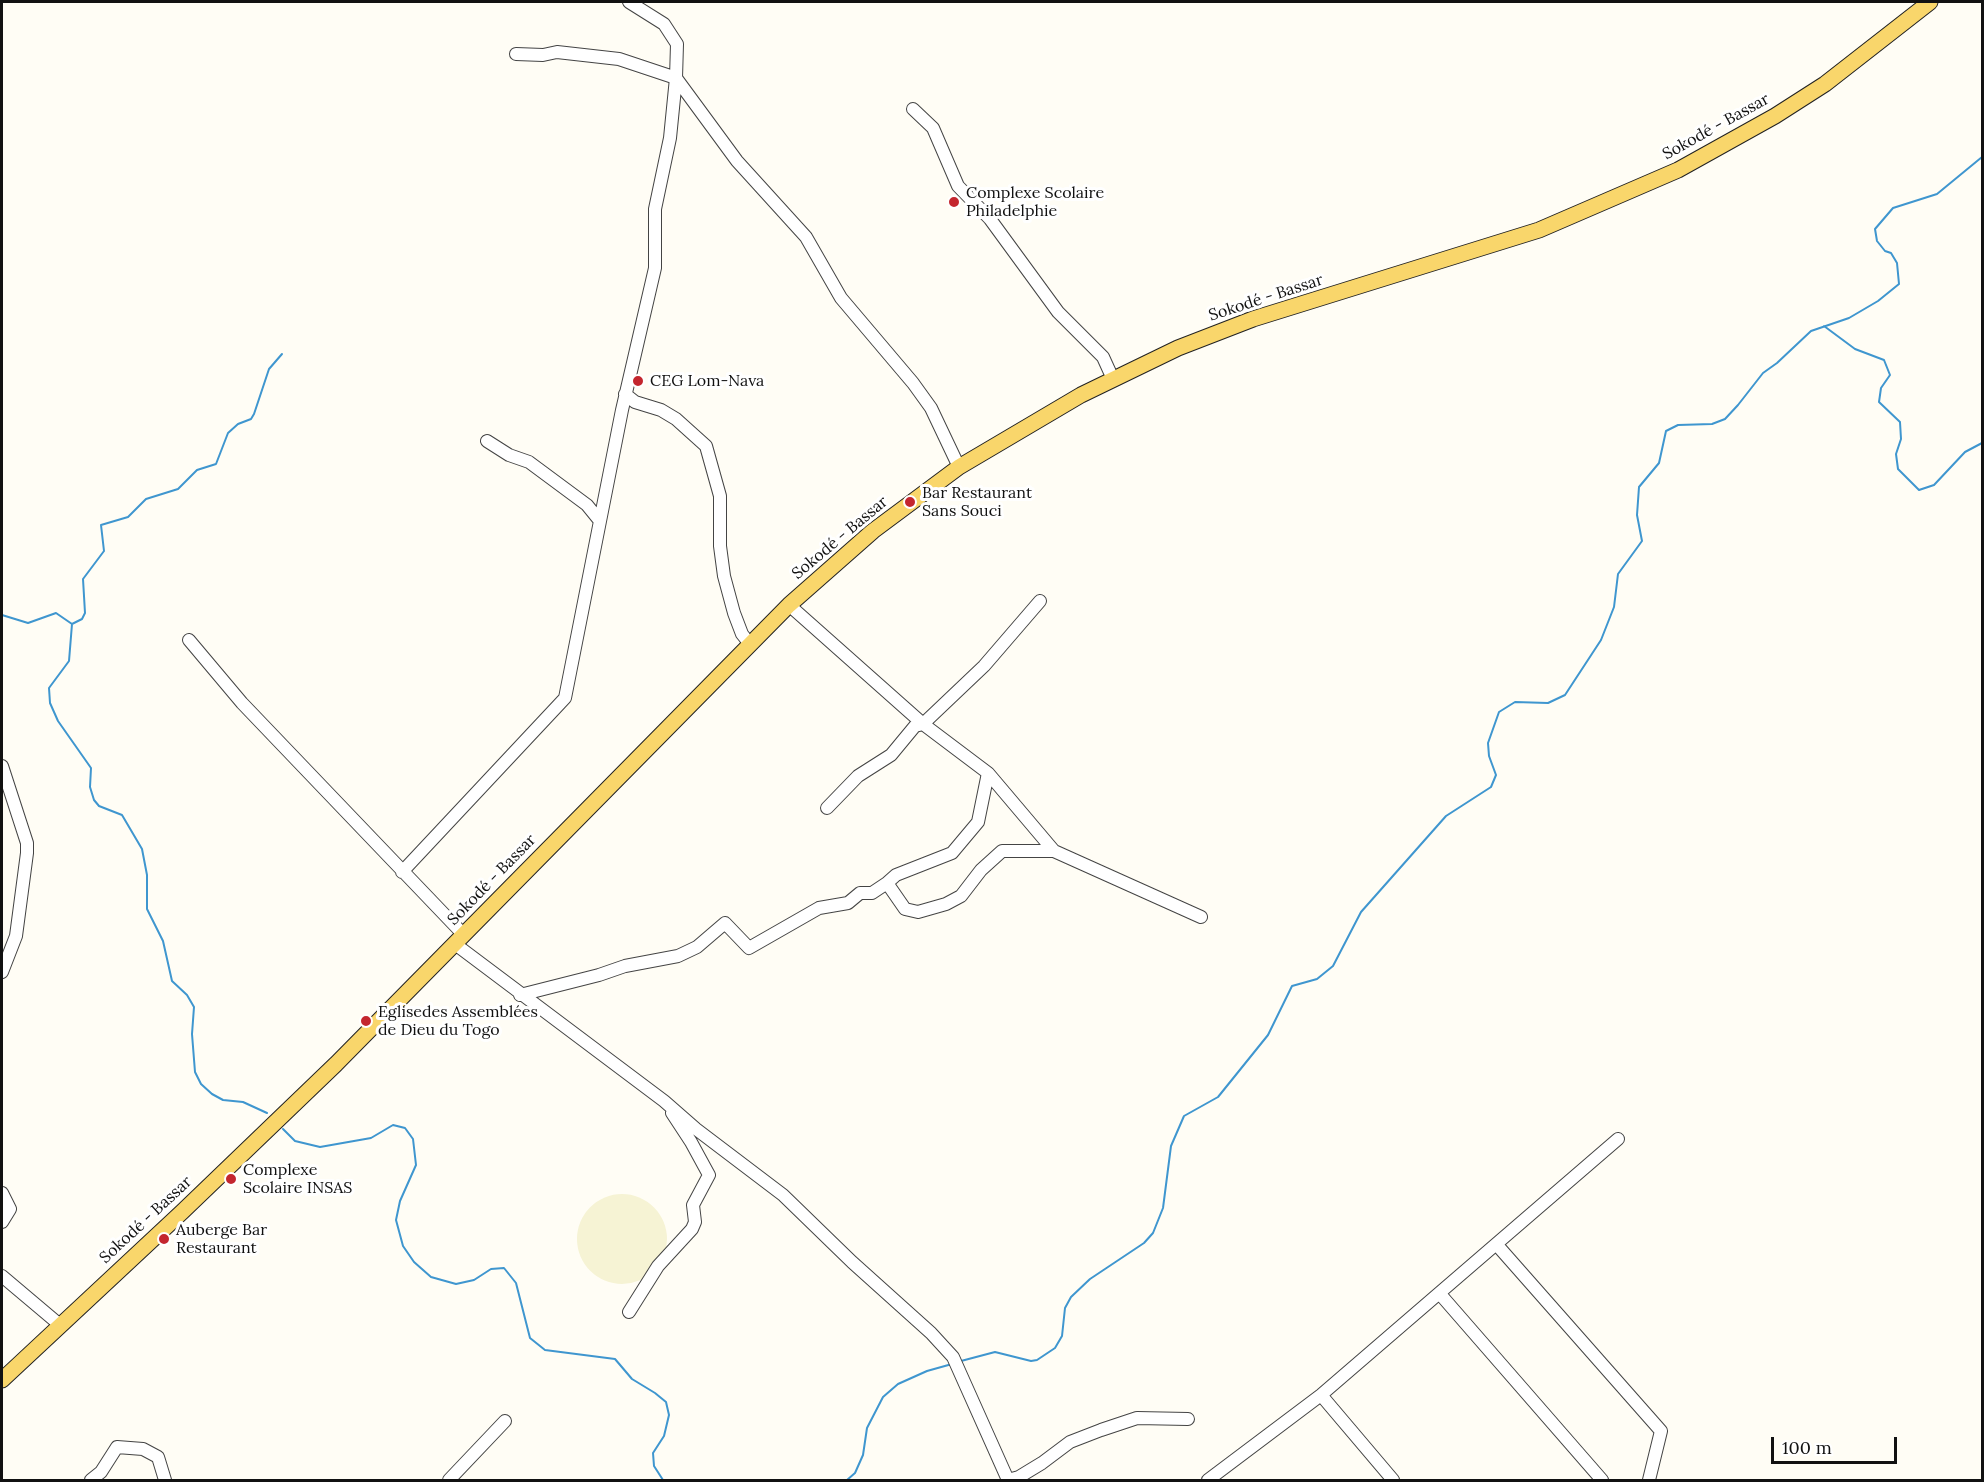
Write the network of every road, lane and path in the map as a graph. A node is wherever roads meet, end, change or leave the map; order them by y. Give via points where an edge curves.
1 (629, 2) edge
2 (1930, 2) edge
3 (516, 54) dead end
4 (676, 78) junction
5 (914, 109) dead end
6 (1113, 379) junction
7 (625, 394) junction
8 (487, 441) dead end
9 (959, 467) junction
10 (600, 521) junction
11 (1040, 600) dead end
12 (789, 605) junction
13 (189, 640) dead end
14 (750, 644) junction
15 (923, 724) junction
16 (2, 766) edge
17 (988, 773) junction
18 (827, 808) dead end
19 (1054, 851) junction
20 (402, 872) junction
21 (887, 883) junction
22 (1201, 917) dead end
23 (459, 939) junction
24 (2, 972) edge
25 (520, 995) junction
26 (666, 1103) junction
27 (1618, 1139) dead end
28 (2, 1193) edge
29 (2, 1222) edge
30 (1497, 1245) junction
31 (2, 1276) edge
32 (1440, 1294) junction
33 (629, 1312) dead end
34 (60, 1325) junction
35 (2, 1380) edge
36 (1321, 1395) junction
37 (1188, 1419) dead end
38 (505, 1422) dead end
39 (91, 1480) edge
40 (165, 1480) edge
41 (449, 1480) edge
42 (1008, 1480) edge
43 (1208, 1480) edge
44 (1393, 1480) edge
45 (1602, 1480) edge
46 (1649, 1480) edge

1 - 4 street via 664,24 677,44
2 - 6 main road, Sokodé - Bassar via 1825,84 1667,175 1539,230 1227,328
3 - 4 street via 557,52 619,59
4 - 7 street via 670,138 655,209 655,268
4 - 9 street via 737,161 806,237 841,298 919,391
5 - 6 street via 933,128 958,186 990,219 1058,312 1103,357
6 - 9 main road, Sokodé - Bassar
7 - 10 street
7 - 14 street via 635,402 662,410 706,446 720,496 724,576 734,613
8 - 10 street via 508,455 529,462 587,505
9 - 12 main road, Sokodé - Bassar via 873,531
10 - 20 street via 565,698
11 - 15 street via 984,666
12 - 14 main road, Sokodé - Bassar
12 - 15 street
13 - 20 street via 242,703
14 - 23 main road, Sokodé - Bassar
15 - 17 street
15 - 18 street via 915,726 885,760 858,776
16 - 24 street via 27,853 16,936
17 - 19 street
17 - 21 street via 978,822 952,853 896,875
19 - 21 street via 1002,850 961,896 918,912 905,909
19 - 22 street
20 - 23 street
21 - 25 street via 872,893 860,893 848,903 819,908 749,948 726,923 698,947 678,956
23 - 25 street
23 - 34 main road, Sokodé - Bassar via 199,1196
25 - 26 street
26 - 33 street via 709,1175 693,1205 692,1229 658,1266
26 - 42 street via 783,1195 931,1333 956,1363
27 - 30 street
28 - 29 street via 9,1209
30 - 32 street
30 - 46 street via 1661,1431
31 - 34 street
32 - 36 street
32 - 45 street
34 - 35 main road, Sokodé - Bassar
36 - 43 street
36 - 44 street
37 - 42 street via 1137,1418 1101,1430 1070,1442 1042,1463
38 - 41 street
39 - 40 street via 102,1472 117,1447 143,1449 158,1457

